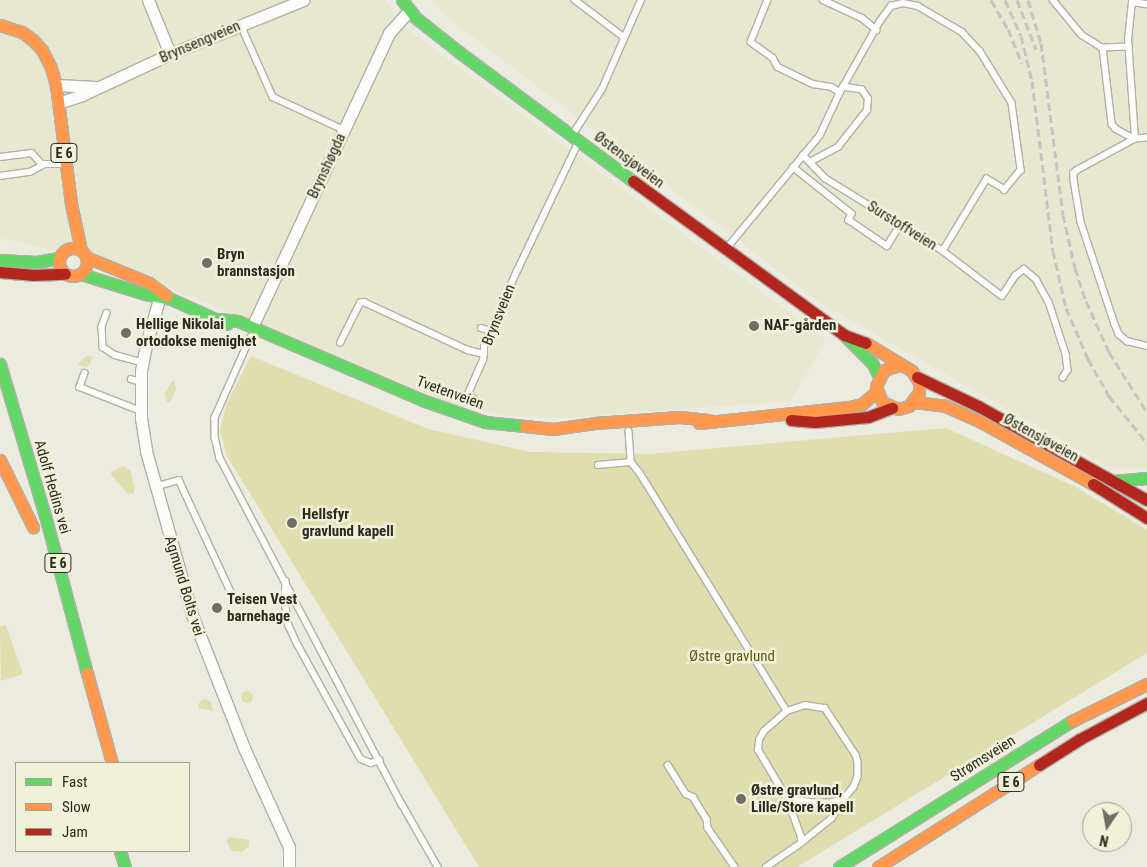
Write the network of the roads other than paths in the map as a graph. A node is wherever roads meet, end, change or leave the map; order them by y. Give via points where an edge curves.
1 (148, 0) edge
2 (303, 0) edge
3 (402, 0) edge
4 (575, 0) edge
5 (641, 0) edge
6 (768, 0) edge
7 (823, 0) edge
8 (1053, 0) edge
9 (890, 3) edge
10 (1147, 4) edge
11 (410, 10) junction
12 (0, 25) edge
13 (241, 25) junction
14 (14, 29) junction
15 (877, 30) junction
16 (0, 31) edge
17 (624, 37) junction
18 (1103, 48) junction
19 (1129, 48) junction
20 (170, 54) junction
21 (56, 85) junction
22 (98, 87) junction
23 (842, 89) junction
24 (58, 103) junction
25 (344, 130) junction
26 (575, 138) junction
27 (1147, 138) edge
28 (1135, 139) junction
29 (803, 156) junction
30 (0, 157) edge
31 (810, 162) junction
32 (66, 163) junction
33 (43, 165) junction
34 (794, 167) junction
35 (0, 176) edge
36 (71, 204) junction
37 (901, 224) junction
38 (725, 250) junction
39 (943, 251) junction
40 (63, 254) junction
41 (84, 254) junction
42 (0, 260) edge
43 (2, 272) edge
44 (65, 274) junction
45 (80, 274) junction
46 (164, 296) junction
47 (107, 313) dead end
48 (481, 328) dead end
49 (491, 331) junction
50 (251, 332) junction
51 (844, 335) junction
52 (340, 343) dead end
53 (1147, 346) edge
54 (484, 354) junction
55 (142, 362) junction
56 (0, 364) edge
57 (899, 366) junction
58 (85, 373) dead end
59 (879, 376) junction
60 (917, 377) junction
61 (1064, 378) dead end
62 (877, 391) junction
63 (474, 399) dead end
64 (914, 402) junction
65 (892, 408) junction
66 (141, 410) junction
67 (746, 418) junction
68 (710, 420) junction
69 (553, 429) junction
70 (629, 431) junction
71 (11, 454) dead end
72 (0, 460) edge
73 (631, 462) junction
74 (598, 465) dead end
75 (1147, 478) edge
76 (1113, 482) junction
77 (155, 487) junction
78 (1147, 500) edge
79 (1147, 518) edge
80 (286, 580) junction
81 (232, 594) dead end
82 (1147, 670) edge
83 (1147, 684) edge
84 (1147, 703) edge
85 (787, 711) junction
86 (1069, 723) junction
87 (380, 760) junction
88 (112, 762) edge
89 (668, 765) dead end
90 (787, 798) junction
91 (844, 799) junction
92 (801, 843) junction
93 (120, 852) edge
94 (125, 867) edge
95 (289, 867) edge
96 (438, 867) edge
97 (735, 867) edge
98 (766, 867) edge
99 (839, 867) edge
100 (878, 867) edge

1 - 20 street
2 - 13 street, Brynsengveien
3 - 11 main road, Østensjøveien
4 - 17 lane
5 - 17 lane, Brynsveien
6 - 23 lane via 751,42 773,58 778,67 792,75 813,84
7 - 15 lane via 862,18
8 - 18 lane via 1082,35
9 - 15 lane
9 - 39 lane via 918,6 962,32 980,52 1012,103 1021,170 1005,190 987,179
10 - 19 lane via 1132,2
11 - 25 street, Brynshøgda via 389,33
11 - 26 main road, Østensjøveien via 459,52
12 - 14 main road, E 6
13 - 20 street, Brynsengveien
13 - 25 lane via 273,97
14 - 16 main road
14 - 21 main road, E 6 via 33,40 42,50 52,68
15 - 23 lane
17 - 26 lane, Brynsveien via 602,89
18 - 19 lane
18 - 28 lane via 1112,124
19 - 28 lane
20 - 22 street, Brynsengveien
21 - 22 street, Brynsengveien
21 - 24 main road, E 6
22 - 24 street, Brynsengveien
23 - 29 lane via 820,135
23 - 31 lane via 862,90 868,99 868,110 838,147
24 - 32 main road, E 6
25 - 50 street, Brynshøgda
26 - 38 main road, Østensjøveien
26 - 49 lane, Brynsveien
27 - 28 lane
28 - 53 lane via 1076,171 1075,190 1081,222 1117,329 1127,341
29 - 31 lane, Surstoffveien
29 - 34 lane
30 - 33 lane via 32,153
31 - 37 lane, Surstoffveien via 825,178
32 - 33 lane
32 - 36 main road, E 6
33 - 35 lane via 30,172
34 - 37 lane via 852,214 850,220 887,246
34 - 38 lane
36 - 40 main road, E 6
36 - 41 main road, E 6
37 - 39 lane, Surstoffveien
38 - 51 main road, Østensjøveien
39 - 61 lane, Surstoffveien via 1002,296 1015,276 1024,269 1036,279 1049,302 1066,354 1068,370
40 - 41 main road via 76,248
40 - 42 main road via 36,262
40 - 44 main road via 59,268
41 - 45 main road via 87,267
41 - 46 main road, Tvetenveien via 149,283
43 - 44 main road via 45,276
44 - 45 main road via 74,277
45 - 46 main road, Tvetenveien
46 - 50 main road, Tvetenveien via 219,319 234,329
46 - 55 street, Agmund Bolts vei
47 - 55 lane via 102,327 103,347 122,357
48 - 49 lane
49 - 54 lane, Brynsveien
50 - 69 main road, Tvetenveien via 280,349 342,366 467,417 503,426
50 - 80 lane via 219,404 215,437 224,469
51 - 57 main road, Østensjøveien via 864,342
51 - 59 main road, Østensjøveien via 872,363
52 - 54 lane, Brynsveien via 360,303 364,302
54 - 63 lane via 467,396
55 - 66 street, Agmund Bolts vei via 136,380
56 - 88 main road, Adolf Hedins vei / E 6
57 - 59 main road via 890,367
57 - 60 main road, Østensjøveien via 912,371
58 - 66 lane via 80,387
59 - 62 main road
60 - 64 main road via 919,392
60 - 76 main road, Østensjøveien via 978,406
62 - 65 main road via 882,402
62 - 67 main road, Tvetenveien via 856,406
64 - 65 main road, Østensjøveien via 904,408
64 - 79 main road, Østensjøveien via 945,406 979,420
65 - 67 main road, Tvetenveien via 868,417 815,422
66 - 77 street, Agmund Bolts vei
67 - 68 main road, Tvetenveien
68 - 69 main road, Tvetenveien via 680,416
68 - 70 main road, Tvetenveien via 680,427
69 - 70 main road, Tvetenveien via 578,434
70 - 73 lane
71 - 72 main road, Adolf Hedins vei via 34,532
73 - 74 lane
73 - 85 lane
75 - 76 main road
76 - 78 main road, Østensjøveien
77 - 81 lane via 179,480
77 - 95 street, Agmund Bolts vei via 194,620 244,748 289,848
80 - 87 lane
80 - 87 lane via 287,613 295,639 361,759 371,763
82 - 86 main road
83 - 86 main road, Strømsveien / E 6
84 - 100 main road, E 6 via 1080,739
85 - 90 lane via 764,731 758,750
85 - 91 lane via 812,705 825,708 832,715 858,762 859,772 854,787
86 - 99 main road, Strømsveien / E 6
87 - 96 lane
89 - 97 lane via 686,794 693,797 707,819 708,828
90 - 91 lane via 813,803
90 - 92 lane
91 - 92 lane via 831,819
92 - 98 lane
93 - 94 main road

